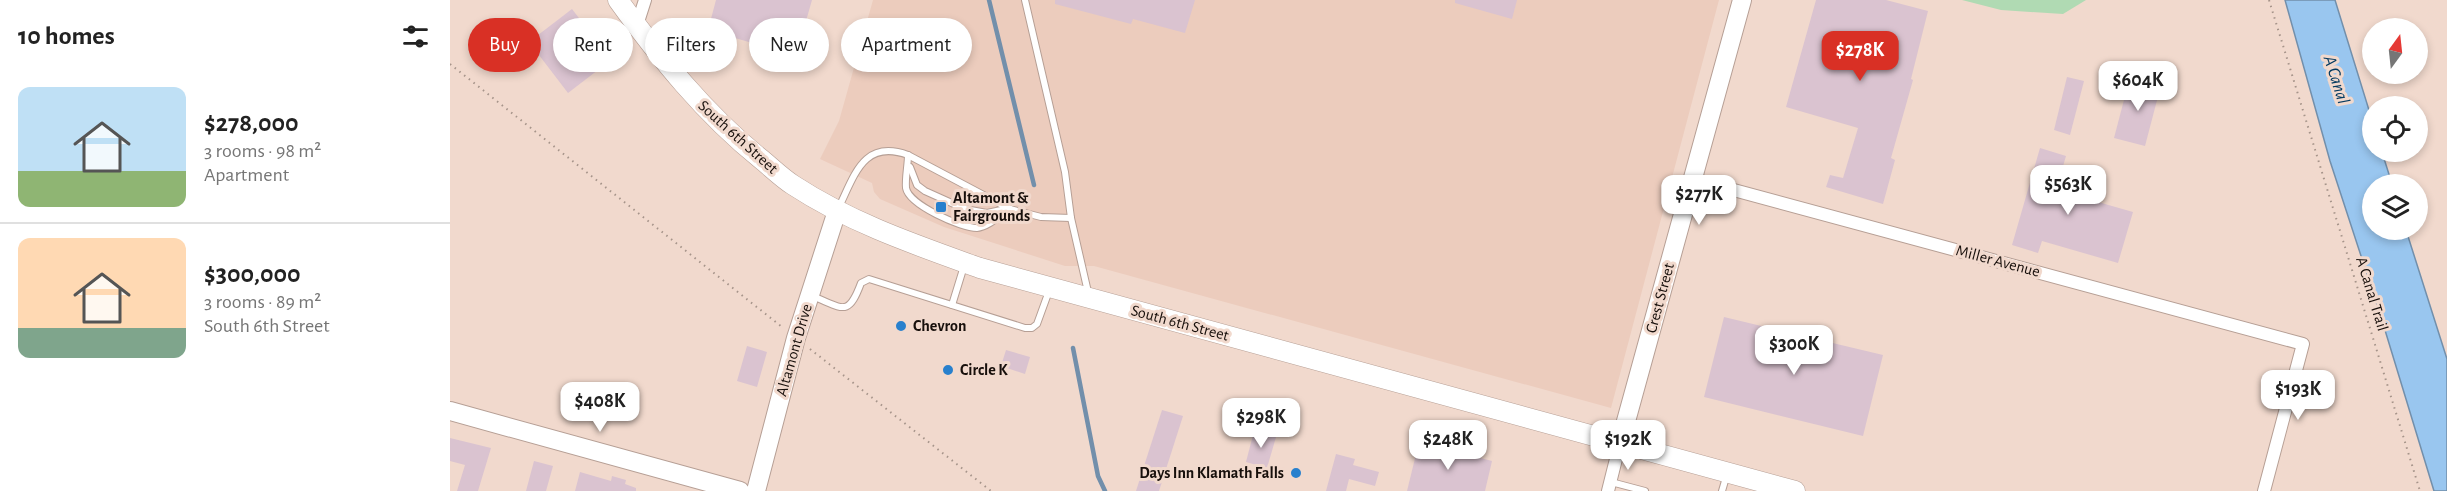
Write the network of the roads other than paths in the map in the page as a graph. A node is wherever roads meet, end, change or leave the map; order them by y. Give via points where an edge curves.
1 (607, 0) edge
2 (618, 0) edge
3 (645, 0) edge
4 (1025, 0) edge
5 (1742, 0) edge
6 (637, 26) junction
7 (909, 154) junction
8 (1693, 179) junction
9 (1010, 209) junction
10 (837, 211) junction
11 (1071, 218) junction
12 (966, 263) junction
13 (1050, 288) junction
14 (810, 295) junction
15 (1089, 298) junction
16 (952, 305) junction
17 (450, 411) edge
18 (1620, 443) junction
19 (1724, 482) edge
20 (1609, 486) edge
21 (740, 491) edge
22 (756, 491) edge
23 (1645, 491) edge
24 (1795, 491) edge
25 (2264, 491) edge

1 - 6 main road, South 6th Street
2 - 6 main road, South 6th Street
3 - 6 street
4 - 11 lane via 1065,172
5 - 8 street, Crest Street
6 - 10 main road, South 6th Street via 694,96 746,147 792,184
7 - 9 lane
7 - 9 lane via 912,176 925,191 976,213
7 - 9 lane via 906,188 918,204 976,228
7 - 10 lane via 882,150 870,156 860,164
8 - 18 street, Crest Street
8 - 25 street, Miller Avenue via 2303,344
9 - 11 lane via 1041,217
10 - 12 main road, South 6th Street via 886,234
10 - 14 street, Altamont Drive
11 - 15 lane
12 - 13 main road, South 6th Street
12 - 16 lane
13 - 15 main road, South 6th Street
13 - 16 lane via 1032,328
14 - 16 lane via 840,307 848,306 854,303 861,283 869,279
14 - 22 street, Altamont Drive
15 - 18 main road, South 6th Street
17 - 21 street
18 - 19 main road, South 6th Street
18 - 20 street, Crest Street
19 - 24 main road, South 6th Street
20 - 23 lane

